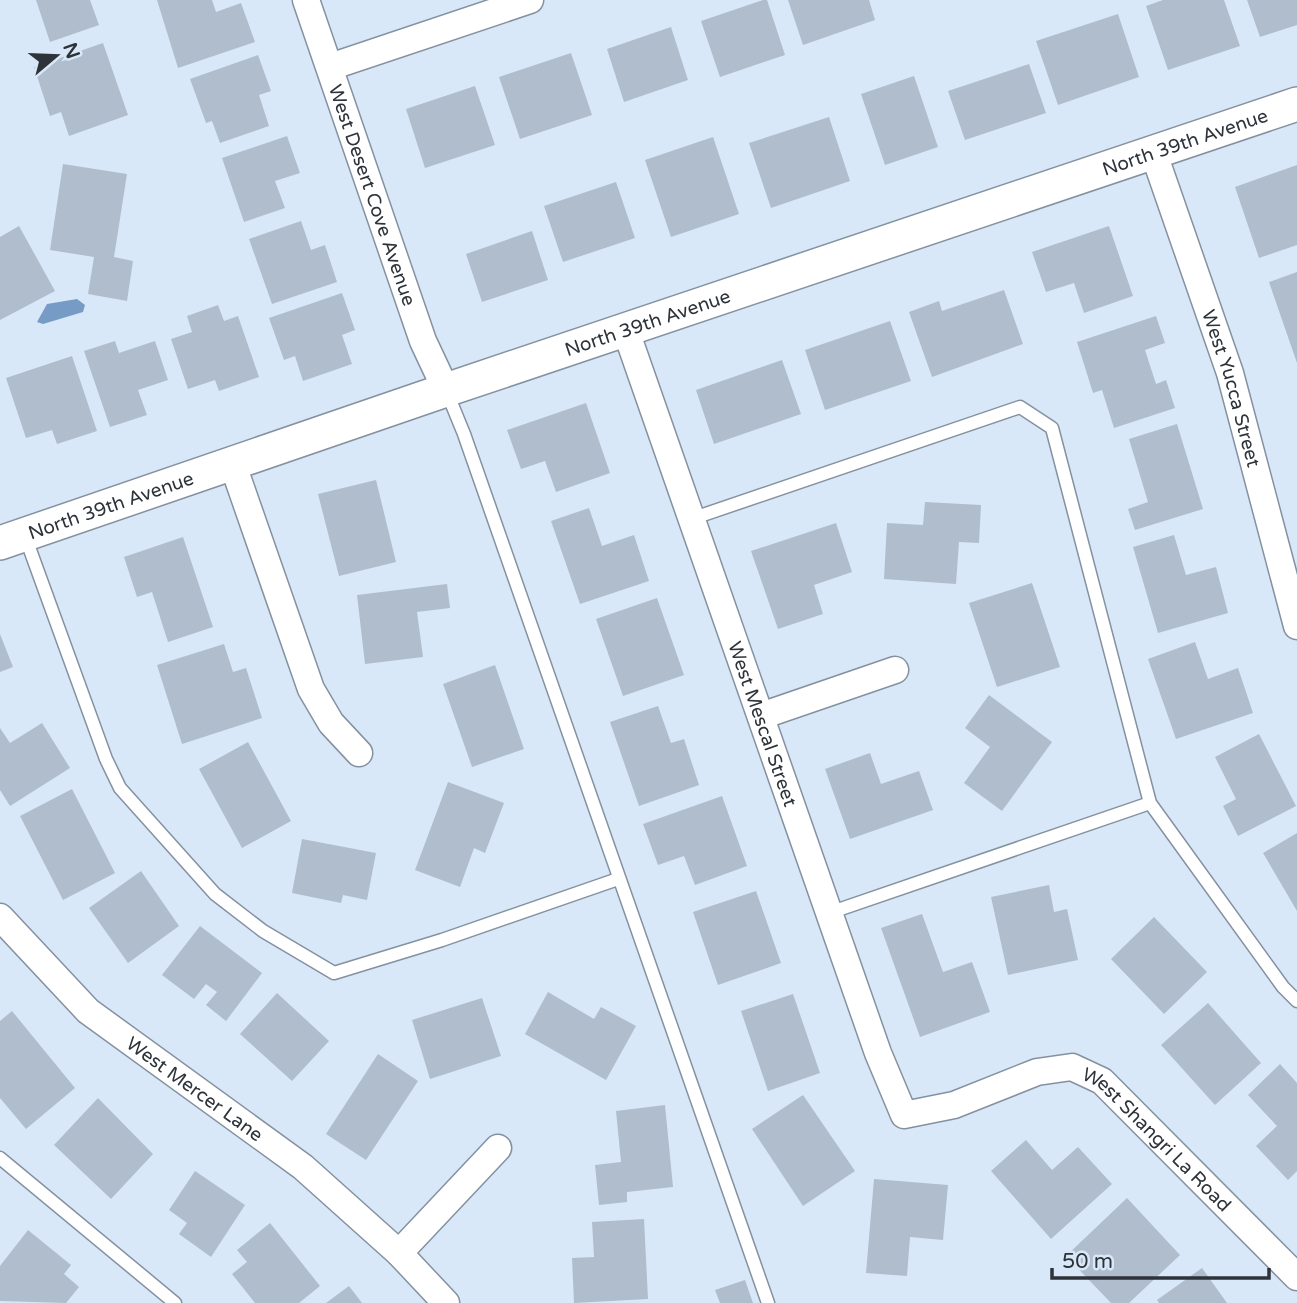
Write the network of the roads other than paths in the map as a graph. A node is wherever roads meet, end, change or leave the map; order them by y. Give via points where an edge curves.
1 (306, 0) edge
2 (530, 0) edge
3 (330, 67) junction
4 (1297, 104) edge
5 (1154, 154) junction
6 (626, 331) junction
7 (446, 390) junction
8 (233, 465) junction
9 (691, 519) junction
10 (12, 539) edge
11 (1297, 626) edge
12 (895, 670) dead end
13 (761, 716) junction
14 (359, 752) dead end
15 (1150, 803) junction
16 (618, 879) junction
17 (829, 913) junction
18 (0, 917) edge
19 (1297, 1001) edge
20 (904, 1115) joint
21 (498, 1148) dead end
22 (0, 1158) edge
23 (399, 1253) junction
24 (1297, 1277) edge
25 (175, 1303) edge
26 (446, 1303) edge
27 (768, 1303) edge

1 - 3 street, West Desert Cove Avenue
2 - 3 street
3 - 7 street, West Desert Cove Avenue via 423,341
4 - 5 street, North 39th Avenue
5 - 6 street, North 39th Avenue
5 - 11 street, West Yucca Street via 1230,373
6 - 7 street, North 39th Avenue
6 - 9 street, West Mescal Street
7 - 8 street, North 39th Avenue
7 - 16 lane
8 - 10 street, North 39th Avenue
8 - 14 street via 312,689 331,723
9 - 13 street, West Mescal Street
9 - 15 lane via 1020,407 1052,428
10 - 16 lane via 120,788 215,894 263,931 334,973
12 - 13 street
13 - 17 street, West Mescal Street
15 - 17 lane
15 - 19 lane
16 - 27 lane
17 - 20 street, West Mescal Street
18 - 23 street, West Mercer Lane via 88,1011 303,1167
20 - 24 street, West Shangri La Road via 954,1105 1072,1055
21 - 23 street
22 - 25 lane
23 - 26 street, West Mercer Lane

